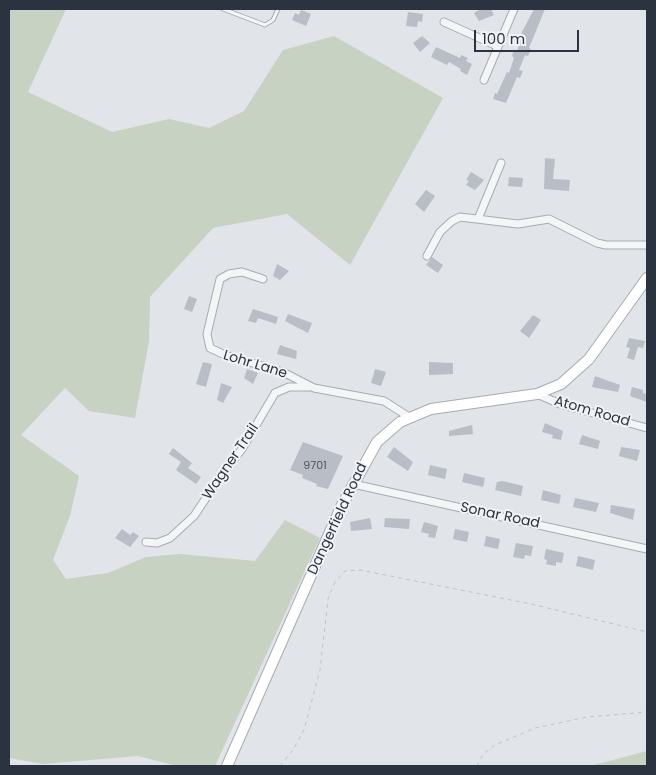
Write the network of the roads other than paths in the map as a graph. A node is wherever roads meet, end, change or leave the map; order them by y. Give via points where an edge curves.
1 (223, 9) edge
2 (278, 9) edge
3 (514, 9) edge
4 (444, 22) dead end
5 (497, 46) junction
6 (484, 80) dead end
7 (501, 163) dead end
8 (478, 218) junction
9 (647, 244) edge
10 (427, 256) dead end
11 (647, 278) edge
12 (262, 279) dead end
13 (314, 388) junction
14 (537, 394) junction
15 (408, 417) junction
16 (647, 428) edge
17 (353, 484) junction
18 (146, 542) dead end
19 (647, 548) edge
20 (227, 766) edge

1 - 2 lane via 265,25 273,20
3 - 5 street
4 - 5 street
5 - 6 street
7 - 8 street
8 - 9 street via 518,224 549,219 606,245
8 - 10 street via 452,220 440,232
11 - 14 street, Dangerfield Road via 580,369 561,384
12 - 13 street, Lohr Lane via 242,272 220,279 208,329 208,345 216,353 283,372
13 - 15 street, Lohr Lane via 384,401
13 - 18 street, Wagner Trail via 289,387 275,393 242,449 194,516 170,538 157,543
14 - 15 street, Dangerfield Road via 447,406
14 - 16 street, Atom Road via 560,404
15 - 17 street, Dangerfield Road via 377,442
17 - 19 street, Sonar Road
17 - 20 street, Dangerfield Road

